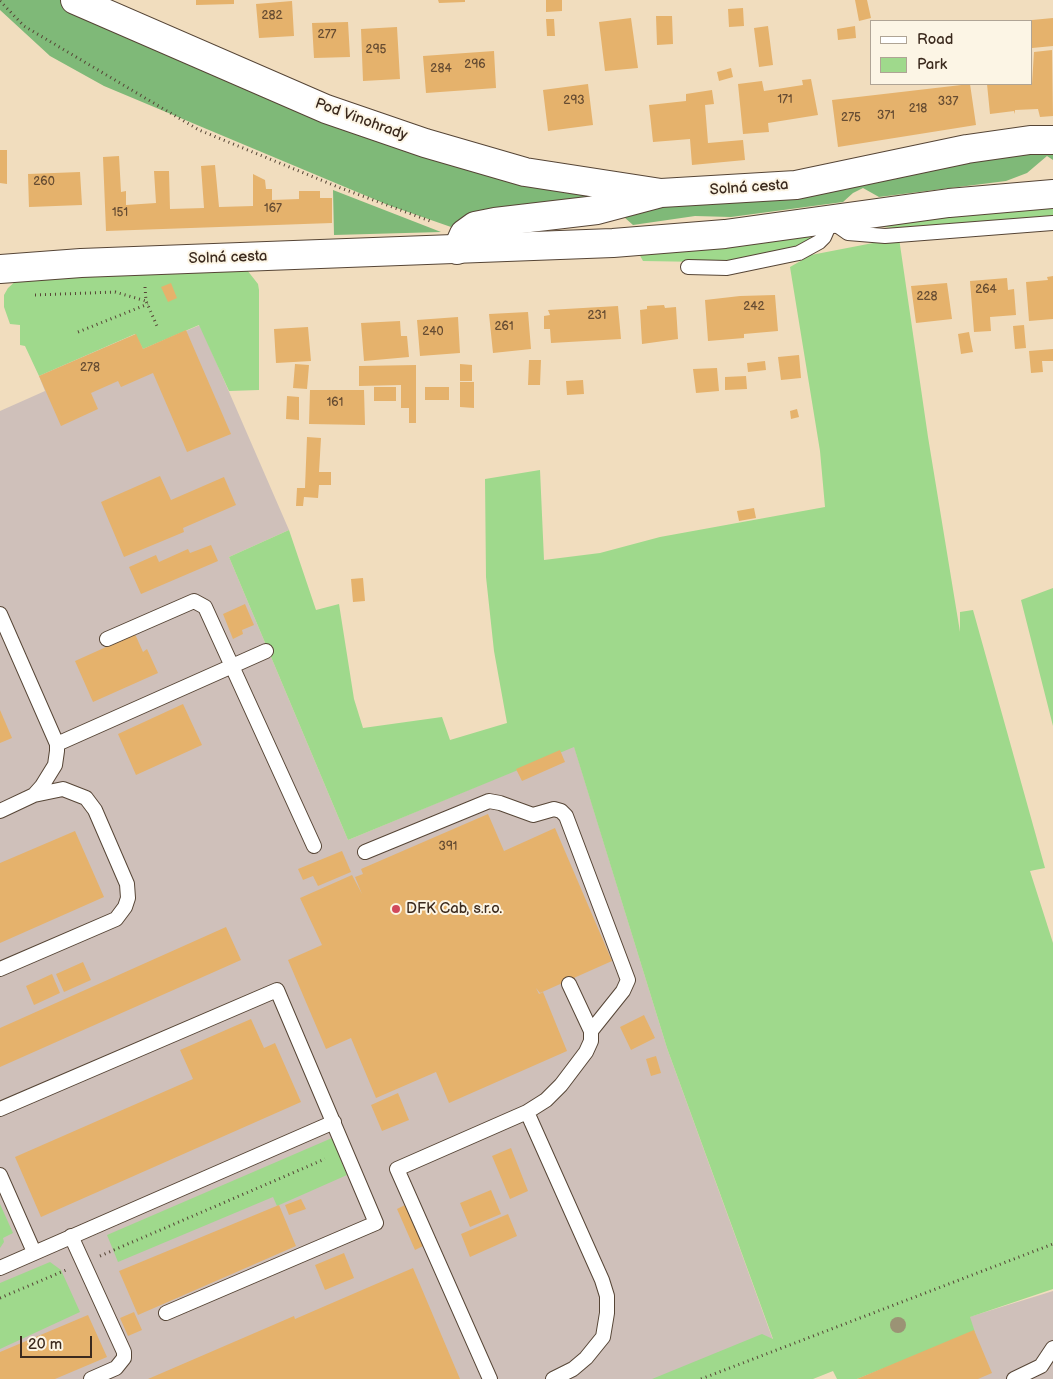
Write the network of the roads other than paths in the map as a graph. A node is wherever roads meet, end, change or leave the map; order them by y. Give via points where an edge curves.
1 (75, 0) edge
2 (1053, 140) edge
3 (661, 193) junction
4 (1053, 194) edge
5 (831, 221) junction
6 (1053, 223) edge
7 (460, 242) junction
8 (688, 267) dead end
9 (0, 269) edge
10 (0, 614) edge
11 (107, 639) dead end
12 (266, 651) dead end
13 (232, 666) junction
14 (57, 744) junction
15 (34, 795) junction
16 (0, 811) edge
17 (314, 846) dead end
18 (365, 852) dead end
19 (0, 969) edge
20 (569, 984) dead end
21 (591, 1031) junction
22 (0, 1109) edge
23 (527, 1112) junction
24 (334, 1122) junction
25 (0, 1175) edge
26 (71, 1236) junction
27 (34, 1252) junction
28 (0, 1268) edge
29 (166, 1313) dead end
30 (1053, 1348) edge
31 (91, 1379) edge
32 (490, 1379) edge
33 (553, 1379) edge
34 (1014, 1379) edge

1 - 3 street, Pod Vinohrady via 326,108 425,143 525,172
2 - 3 street, Solná cesta via 967,149 796,185
3 - 7 street, Solná cesta via 597,210 475,226
4 - 5 street, Solná cesta via 949,203
5 - 6 lane via 848,233 885,236
5 - 7 street, Solná cesta via 641,241
5 - 8 lane via 824,237 799,253 727,268
7 - 9 street, Solná cesta
10 - 14 lane
11 - 13 lane via 194,601 206,607
12 - 13 lane
13 - 14 lane
13 - 17 lane
14 - 15 lane via 55,765
15 - 16 lane
15 - 19 lane via 63,789 86,798 127,884 128,898 116,919
18 - 21 lane via 488,802 500,802 530,815 554,809 562,811 628,980
20 - 21 lane
21 - 23 lane via 591,1041 572,1073 546,1100
22 - 24 lane via 277,990
23 - 32 lane via 397,1169
23 - 33 lane via 602,1280 608,1313 602,1338 586,1358
24 - 26 lane
24 - 29 lane via 376,1222
25 - 27 lane
26 - 27 lane
26 - 31 lane via 124,1352 124,1358 116,1368
27 - 28 lane
30 - 34 lane via 1041,1366

